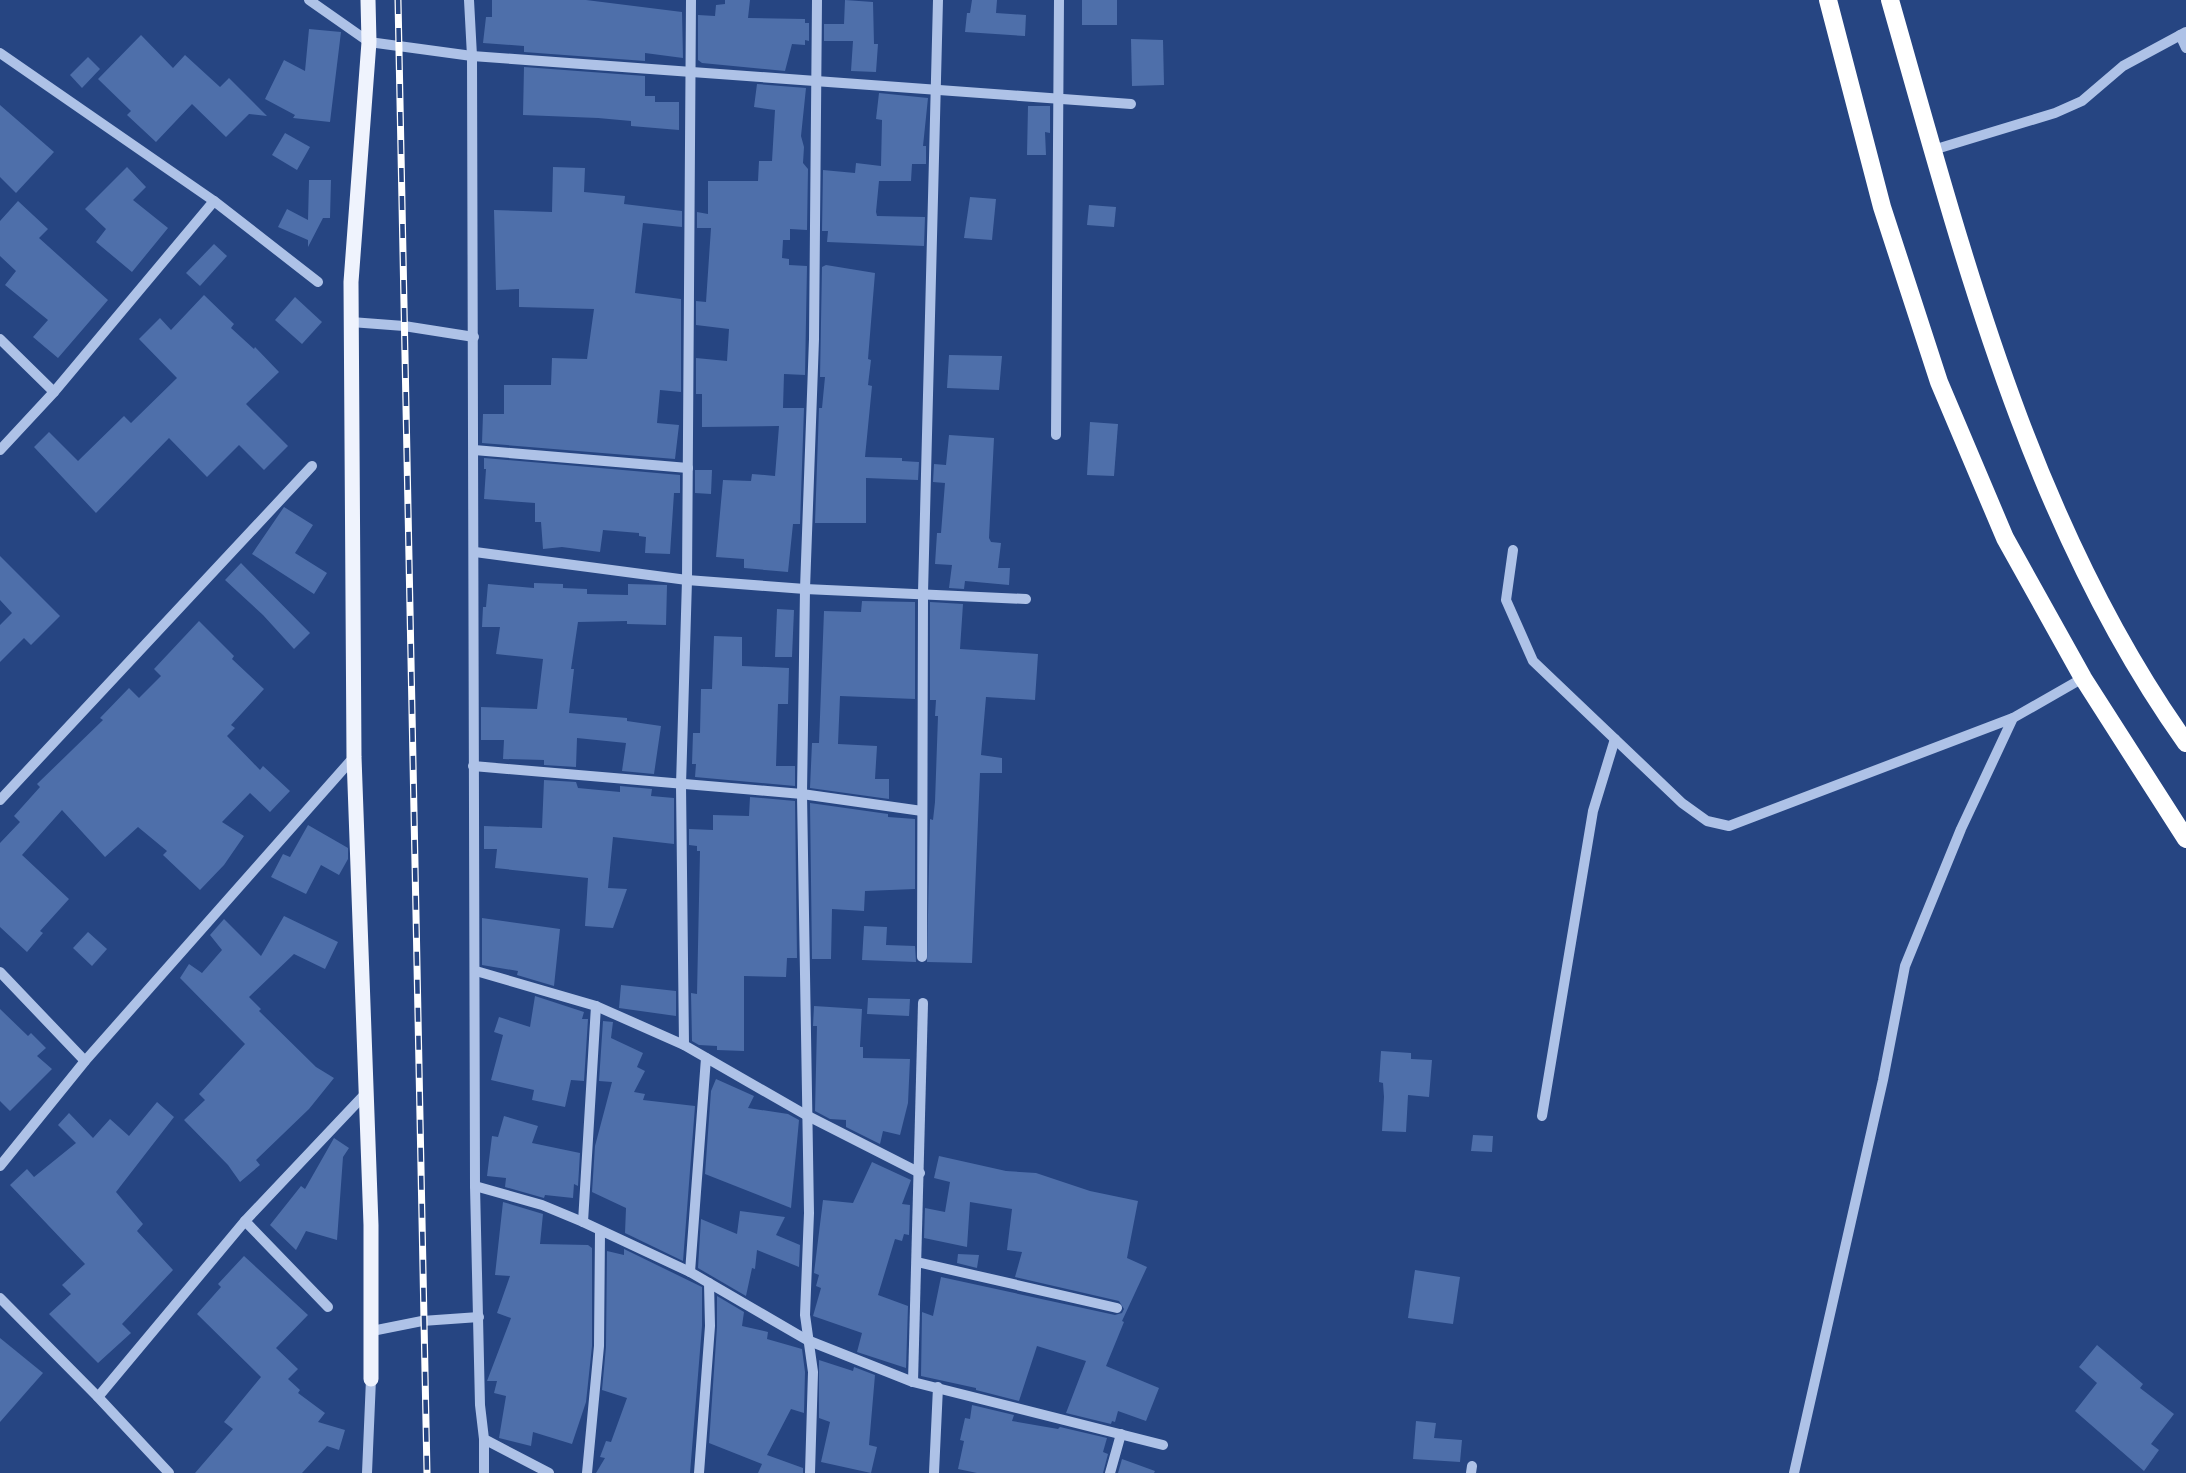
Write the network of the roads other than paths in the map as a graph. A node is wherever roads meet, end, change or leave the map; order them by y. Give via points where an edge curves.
1 (309, 0) edge
2 (368, 0) edge
3 (469, 0) edge
4 (692, 0) edge
5 (817, 0) edge
6 (938, 0) edge
7 (1059, 0) edge
8 (1828, 0) edge
9 (1890, 0) edge
10 (2183, 33) edge
11 (369, 42) junction
12 (2186, 48) edge
13 (0, 53) edge
14 (472, 56) junction
15 (691, 71) junction
16 (816, 80) junction
17 (937, 89) junction
18 (1060, 99) junction
19 (1131, 104) dead end
20 (1933, 150) junction
21 (214, 201) junction
22 (318, 282) dead end
23 (351, 322) junction
24 (474, 337) junction
25 (0, 339) edge
26 (54, 392) junction
27 (1056, 435) dead end
28 (0, 450) edge
29 (474, 450) junction
30 (312, 466) dead end
31 (688, 468) junction
32 (1513, 550) dead end
33 (475, 552) junction
34 (687, 580) junction
35 (805, 589) junction
36 (923, 593) junction
37 (1026, 599) dead end
38 (2083, 678) junction
39 (2013, 718) junction
40 (1614, 739) junction
41 (2186, 743) edge
42 (354, 757) junction
43 (473, 766) junction
44 (681, 785) junction
45 (802, 794) junction
46 (0, 800) edge
47 (922, 811) junction
48 (2186, 839) edge
49 (922, 957) dead end
50 (476, 971) junction
51 (0, 972) edge
52 (923, 1003) dead end
53 (596, 1006) junction
54 (684, 1045) junction
55 (706, 1058) junction
56 (86, 1061) junction
57 (367, 1092) junction
58 (806, 1115) junction
59 (1542, 1116) dead end
60 (0, 1166) edge
61 (920, 1173) junction
62 (475, 1186) junction
63 (245, 1221) junction
64 (583, 1222) junction
65 (600, 1232) junction
66 (917, 1262) junction
67 (690, 1272) junction
68 (709, 1283) junction
69 (0, 1298) edge
70 (328, 1307) dead end
71 (1117, 1308) dead end
72 (479, 1317) junction
73 (372, 1331) junction
74 (807, 1340) junction
75 (371, 1379) joint
76 (914, 1382) junction
77 (938, 1387) junction
78 (98, 1397) junction
79 (1121, 1434) junction
80 (484, 1439) junction
81 (1163, 1445) dead end
82 (169, 1473) edge
83 (367, 1473) edge
84 (484, 1473) edge
85 (549, 1473) edge
86 (587, 1473) edge
87 (699, 1473) edge
88 (810, 1473) edge
89 (934, 1473) edge
90 (1110, 1473) edge
91 (1794, 1473) edge

1 - 11 street
2 - 11 main road
3 - 14 street
4 - 15 street
5 - 16 street
6 - 17 street
7 - 18 street
8 - 38 highway via 1882,207 1939,382 2005,538
9 - 20 highway
10 - 12 street
10 - 20 street via 2123,66 2082,101
11 - 14 street
11 - 23 main road
13 - 21 street
14 - 15 street
14 - 24 street
15 - 16 street
15 - 31 street
16 - 17 street
16 - 35 street via 814,339
17 - 18 street
17 - 36 street
18 - 19 street
18 - 27 street
20 - 41 highway via 1978,301 2071,542 2115,628
21 - 22 street
21 - 26 street
23 - 24 street
23 - 42 main road
24 - 29 street
25 - 26 street
26 - 28 street
29 - 31 street
29 - 33 street
30 - 46 street
31 - 34 street
32 - 40 street via 1506,600 1533,661
33 - 34 street
33 - 43 street
34 - 35 street
34 - 44 street
35 - 36 street
35 - 45 street
36 - 37 street
36 - 47 street
38 - 39 street
38 - 48 highway
39 - 40 street via 1729,825 1707,821 1682,803
39 - 91 street via 1961,829 1905,966
40 - 59 street via 1593,810
42 - 56 street
42 - 57 main road
43 - 44 street
43 - 50 street
44 - 45 street
44 - 54 street
45 - 47 street
45 - 58 street
47 - 49 street
50 - 53 street
50 - 62 street
51 - 56 street
52 - 61 street
53 - 54 street
53 - 64 street
54 - 55 street
55 - 58 street
55 - 67 street
56 - 60 street
57 - 63 street
57 - 73 main road
58 - 61 street
58 - 74 street
61 - 66 street
62 - 64 street via 542,1205
62 - 72 street
63 - 70 street
63 - 78 street
64 - 65 street
65 - 67 street
65 - 86 street via 599,1346
66 - 71 street
66 - 76 street
67 - 68 street
68 - 74 street
68 - 87 street via 710,1326
69 - 78 street
72 - 73 street via 422,1321
72 - 80 street
73 - 75 main road
74 - 76 street
74 - 88 street via 813,1372
75 - 83 street
76 - 77 street
77 - 79 street
77 - 89 street
78 - 82 street
79 - 81 street
79 - 90 street
80 - 84 street
80 - 85 street

